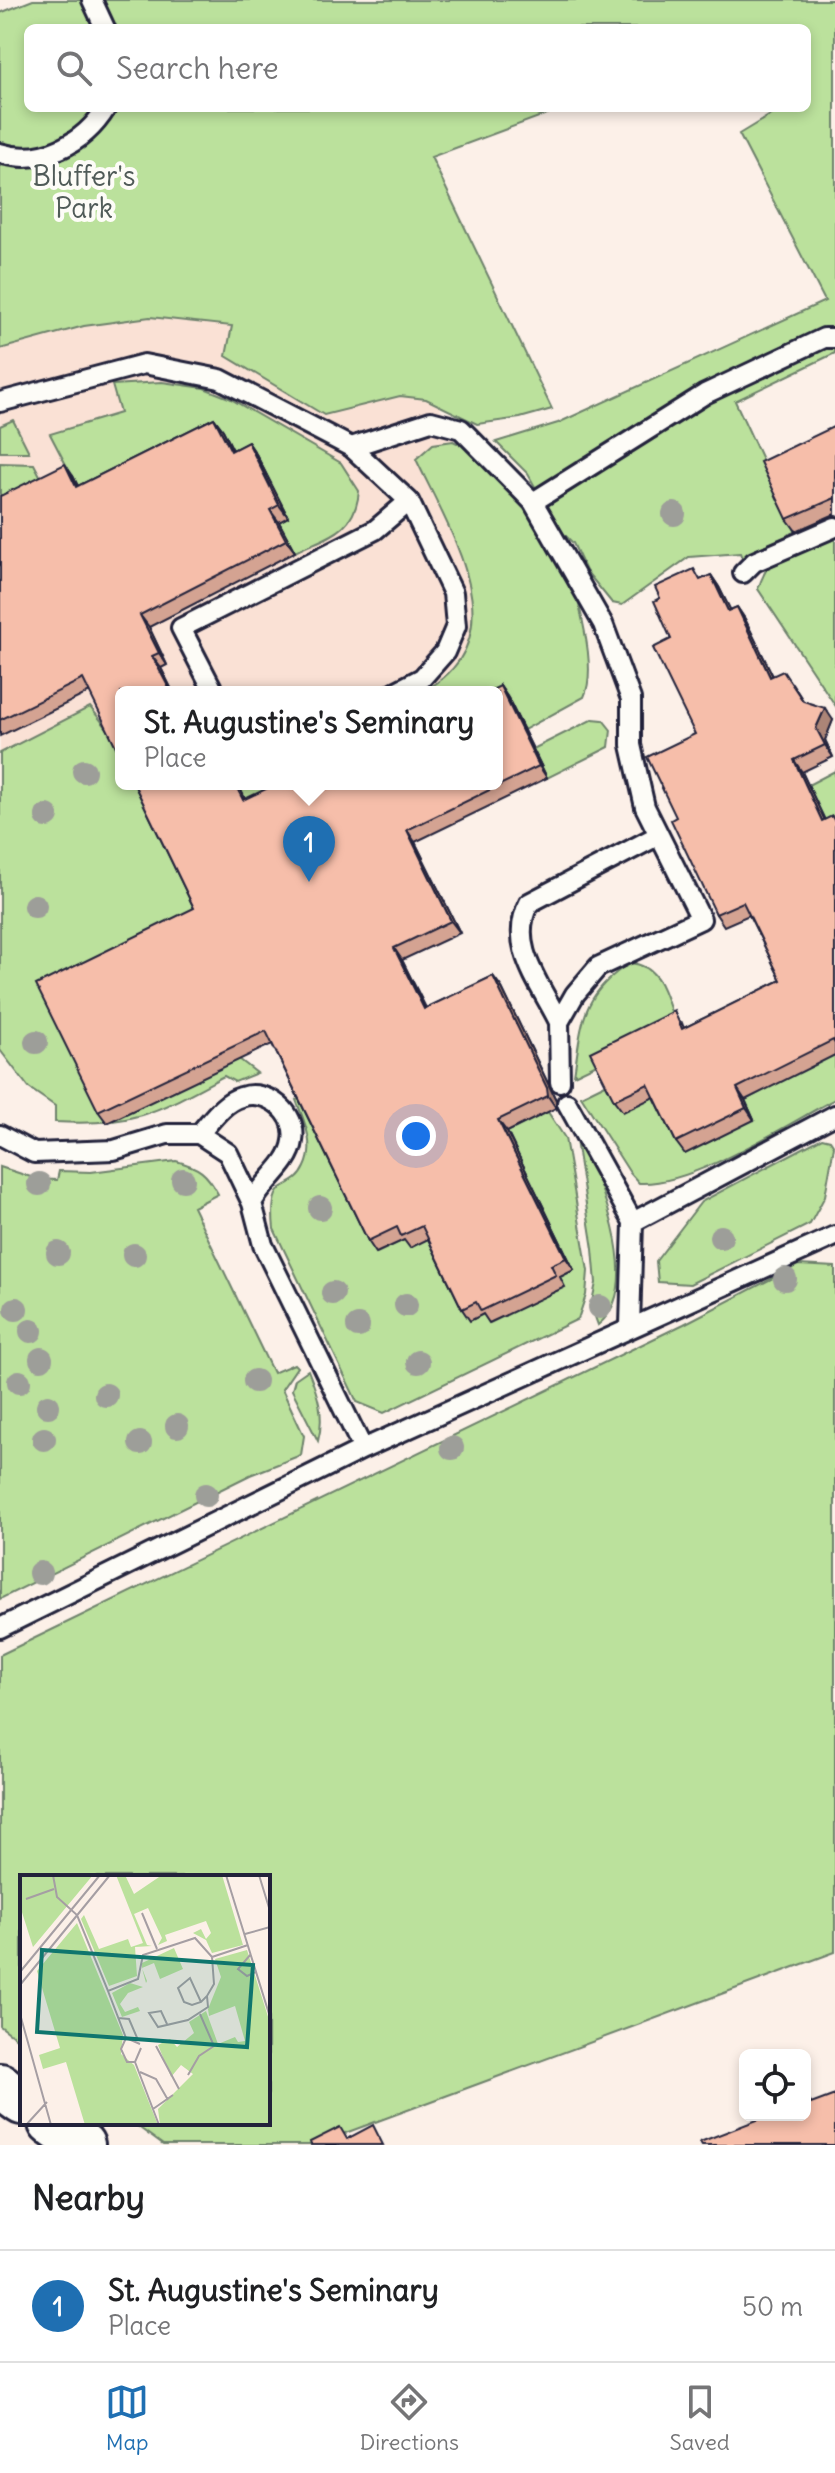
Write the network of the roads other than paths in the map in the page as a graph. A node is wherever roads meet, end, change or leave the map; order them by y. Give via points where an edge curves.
1 (92, 0) edge
2 (103, 24) edge
3 (103, 112) edge
4 (0, 153) edge
5 (835, 338) edge
6 (0, 402) edge
7 (351, 447) junction
8 (409, 501) junction
9 (533, 502) junction
10 (835, 527) edge
11 (743, 573) dead end
12 (211, 686) edge
13 (407, 686) edge
14 (659, 835) junction
15 (559, 1022) junction
16 (560, 1082) dead end
17 (567, 1103) dead end
18 (835, 1115) edge
19 (199, 1134) junction
20 (0, 1135) edge
21 (252, 1203) junction
22 (633, 1222) junction
23 (835, 1236) edge
24 (630, 1326) junction
25 (363, 1449) junction
26 (0, 1628) edge
27 (0, 2086) edge
28 (20, 2101) edge
29 (54, 2125) edge
30 (82, 2145) edge

1 - 2 lane
3 - 4 lane via 81,137 49,155
5 - 9 lane via 824,338 705,394
6 - 7 lane via 144,364 220,379
7 - 8 lane
7 - 9 lane via 431,421 461,429
8 - 12 lane via 375,530 181,628
8 - 13 lane via 453,593 456,626 445,652 422,678
9 - 14 lane via 603,624 631,699 631,745 645,807
10 - 11 lane via 754,562
14 - 15 lane via 701,919 598,967
14 - 15 lane via 529,903 524,912 521,948
15 - 16 lane
17 - 22 lane
18 - 22 lane
19 - 20 lane via 167,1134 114,1150 34,1153
19 - 21 lane via 228,1153
19 - 21 lane via 224,1106 242,1096 261,1095 279,1104 291,1120 294,1139 287,1158 260,1185
21 - 25 lane via 263,1245
22 - 24 lane
23 - 24 lane
24 - 25 lane
25 - 26 lane
27 - 28 main road
29 - 30 main road

